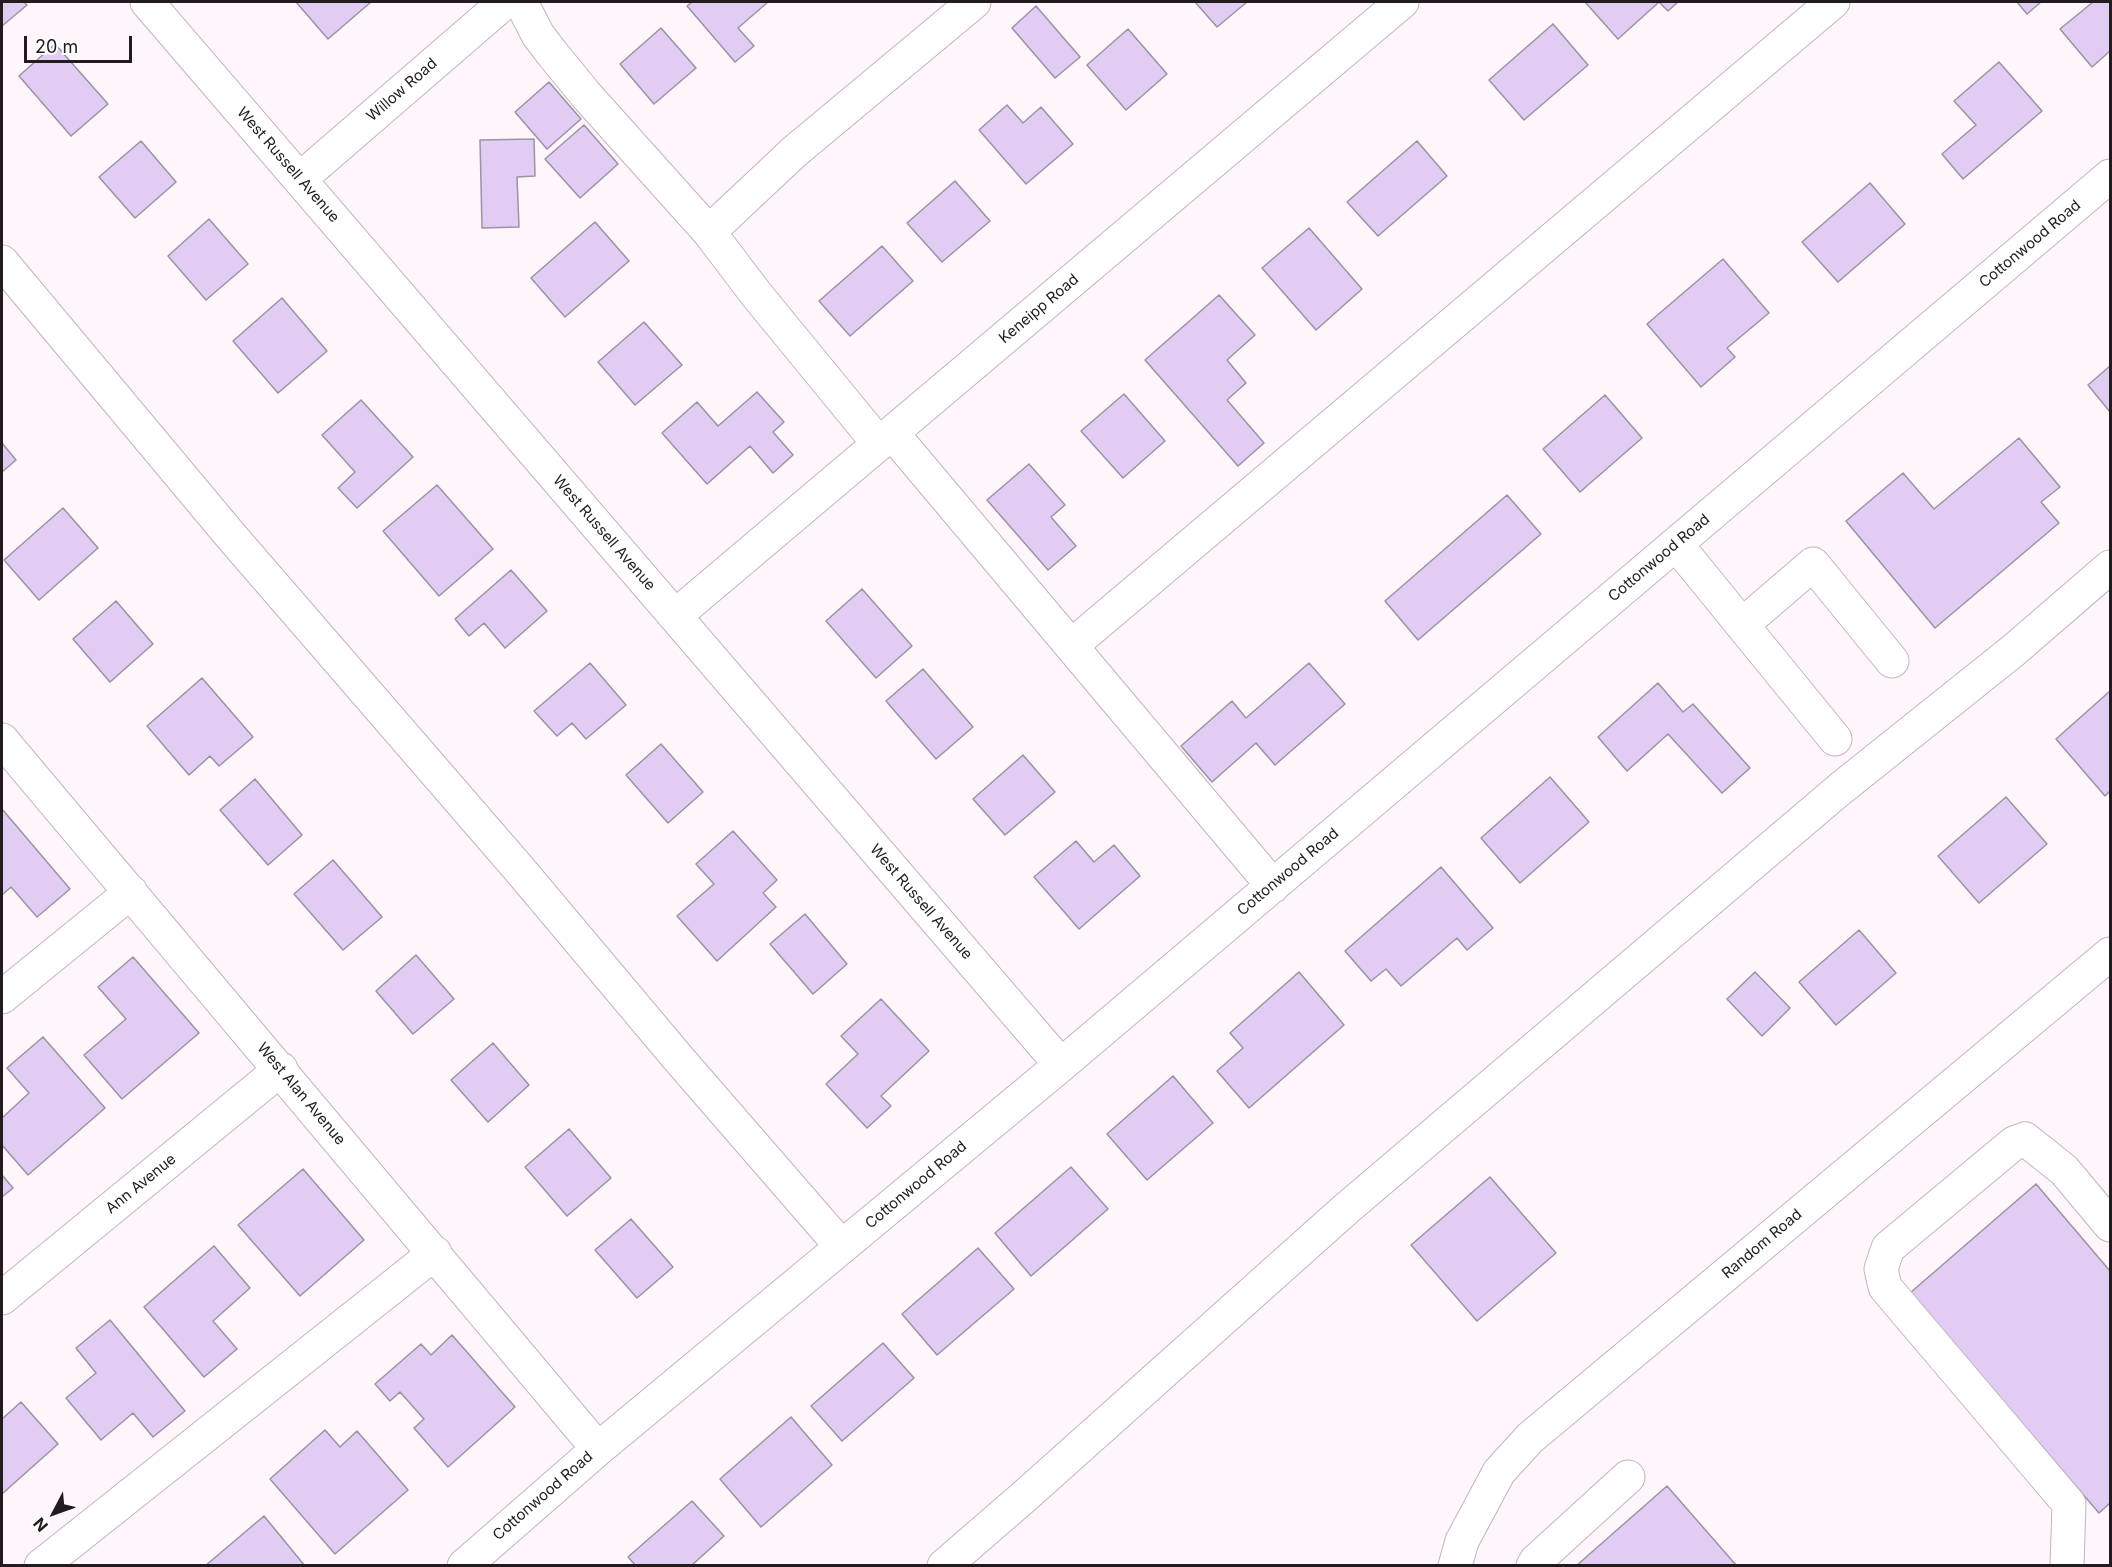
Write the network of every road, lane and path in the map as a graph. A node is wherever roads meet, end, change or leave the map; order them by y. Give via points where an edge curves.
1 (147, 2) edge
2 (974, 2) edge
3 (1402, 2) edge
4 (1833, 2) edge
5 (505, 3) edge
6 (2110, 176) edge
7 (300, 179) junction
8 (709, 232) junction
9 (2, 262) edge
10 (885, 439) junction
11 (1676, 544) junction
12 (2110, 567) edge
13 (675, 616) junction
14 (1742, 625) junction
15 (1071, 646) junction
16 (1892, 661) dead end
17 (1835, 739) dead end
18 (2, 740) edge
19 (1273, 886) junction
20 (131, 892) junction
21 (2110, 954) edge
22 (2, 997) edge
23 (1061, 1065) junction
24 (281, 1069) junction
25 (2110, 1225) edge
26 (842, 1247) junction
27 (435, 1253) junction
28 (2, 1298) edge
29 (598, 1449) junction
30 (1628, 1477) dead end
31 (41, 1566) edge
32 (464, 1566) edge
33 (944, 1566) edge
34 (1455, 1566) edge
35 (1533, 1566) edge
36 (2067, 1566) edge

1 - 7 street, West Russell Avenue
2 - 8 street via 794,152
3 - 10 street, Keneipp Road
4 - 15 street
5 - 7 street, Willow Road
5 - 8 street via 538,35 586,95
6 - 11 street, Cottonwood Road
7 - 13 street, West Russell Avenue
8 - 10 street via 756,294
9 - 26 street via 231,536
10 - 13 street, Keneipp Road
10 - 15 street
11 - 14 street
11 - 19 street, Cottonwood Road
12 - 33 street via 1814,811 1355,1201
13 - 23 street, West Russell Avenue
14 - 16 street via 1814,564
14 - 17 street
15 - 19 street
18 - 20 street, West Alan Avenue
19 - 23 street, Cottonwood Road
20 - 22 street
20 - 24 street, West Alan Avenue
21 - 34 street, Random Road via 1530,1438 1499,1472 1462,1541
23 - 26 street, Cottonwood Road
24 - 27 street, West Alan Avenue
24 - 28 street, Ann Avenue
25 - 36 street via 2064,1170 2025,1139 2014,1143 1888,1248 1881,1269 1886,1287 2069,1504
26 - 29 street, Cottonwood Road
27 - 29 street, West Alan Avenue
27 - 31 street
29 - 32 street, Cottonwood Road
30 - 35 street

